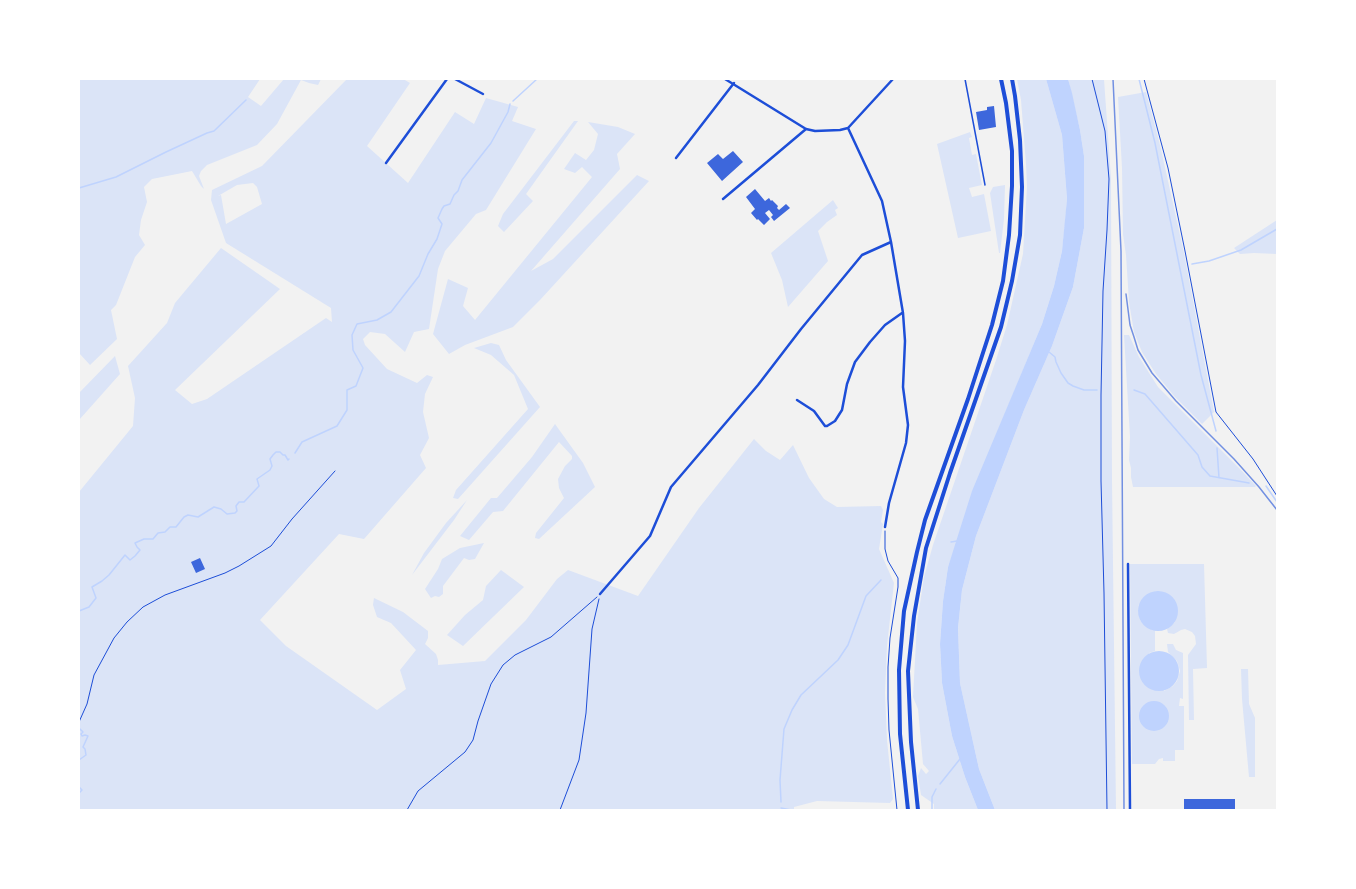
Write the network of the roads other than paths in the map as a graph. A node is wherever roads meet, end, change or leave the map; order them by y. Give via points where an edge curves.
1 (447, 79) edge
2 (455, 79) edge
3 (726, 79) edge
4 (893, 79) edge
5 (965, 79) edge
6 (1001, 79) edge
7 (1012, 79) edge
8 (734, 83) junction
9 (483, 94) dead end
10 (848, 128) junction
11 (806, 129) junction
12 (676, 158) dead end
13 (386, 163) dead end
14 (985, 185) dead end
15 (722, 199) dead end
16 (891, 242) junction
17 (902, 313) junction
18 (797, 400) dead end
19 (885, 527) road end
20 (1128, 564) dead end
21 (600, 594) road end
22 (908, 810) edge
23 (918, 810) edge
24 (1130, 810) edge

1 - 13 street
2 - 9 street
3 - 8 street
4 - 10 street
5 - 14 lane
6 - 22 highway via 1012,151 1009,235 1003,281 992,326 925,520 904,611 899,685 900,734
7 - 23 highway via 1020,140 1022,187 1020,236 1012,281 1001,327 926,548 914,616 908,671 911,742
8 - 11 street
8 - 12 street
10 - 11 street
10 - 16 street via 882,201
11 - 15 street
16 - 17 street
16 - 21 street via 862,255 758,385 671,487 650,536
17 - 18 street via 885,325 855,362 842,410 835,421 825,426 814,411
17 - 19 street via 905,341 903,388 908,425 906,443
20 - 24 street

